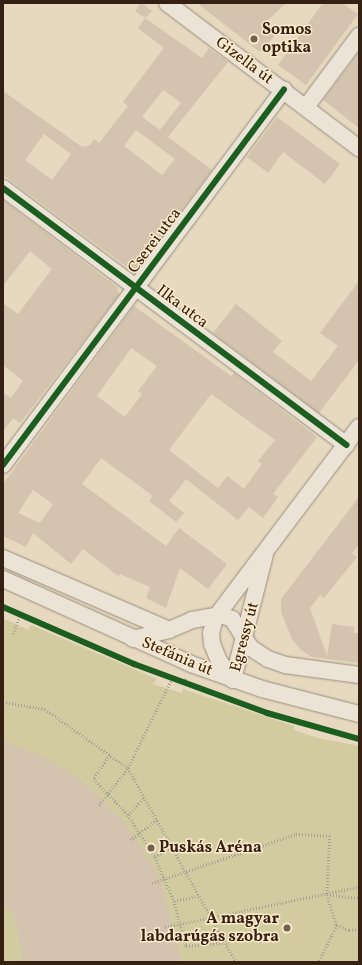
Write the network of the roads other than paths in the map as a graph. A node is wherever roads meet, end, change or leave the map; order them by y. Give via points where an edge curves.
1 (167, 3) edge
2 (359, 36) edge
3 (284, 90) junction
4 (306, 107) junction
5 (359, 148) edge
6 (3, 188) edge
7 (135, 289) junction
8 (359, 427) edge
9 (346, 445) junction
10 (3, 465) edge
11 (267, 548) junction
12 (3, 558) edge
13 (3, 579) edge
14 (217, 615) junction
15 (168, 630) junction
16 (134, 639) junction
17 (244, 640) junction
18 (359, 675) edge
19 (233, 680) junction
20 (359, 714) edge

1 - 3 street, Gizella út
2 - 4 street
3 - 4 street, Gizella út
3 - 7 street, Cserei utca
4 - 5 street, Gizella út
6 - 7 street, Ilka utca
7 - 9 street, Ilka utca
7 - 10 street, Cserei utca
8 - 9 street, Egressy út
9 - 11 street, Egressy út
11 - 14 street, Egressy út
11 - 17 street, Egressy út
12 - 15 street
13 - 16 street, Stefánia út
14 - 15 street, Egressy út via 192,620
14 - 17 street via 232,619
14 - 19 street, Egressy út via 211,629 212,644 219,661
15 - 16 street, Egressy út
16 - 19 street, Stefánia út
17 - 18 street via 259,654 277,663
17 - 19 street, Egressy út
19 - 20 street, Stefánia út

